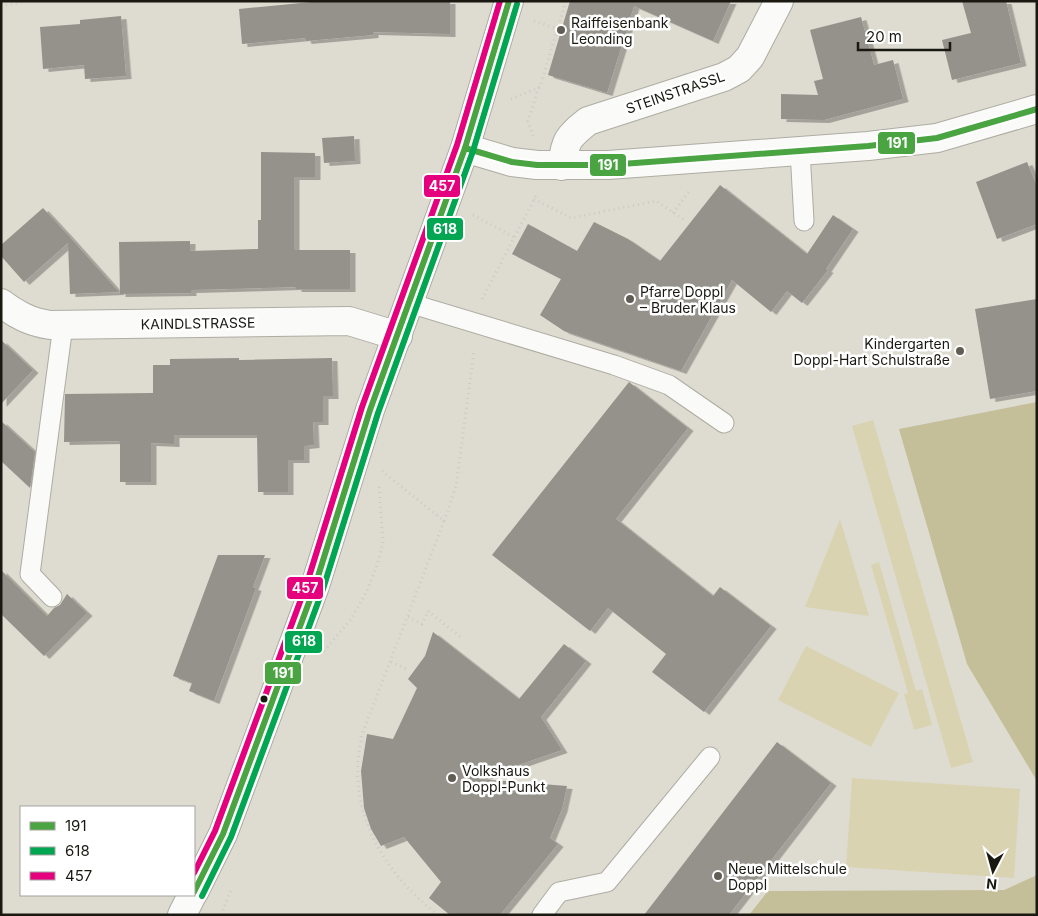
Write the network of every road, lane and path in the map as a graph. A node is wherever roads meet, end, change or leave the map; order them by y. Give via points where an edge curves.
1 (25, 1) edge
2 (566, 1) edge
3 (779, 1) edge
4 (1, 6) edge
5 (519, 10) edge
6 (560, 29) junction
7 (540, 87) junction
8 (503, 97) dead end
9 (1037, 108) edge
10 (534, 142) dead end
11 (465, 148) junction
12 (800, 151) junction
13 (562, 166) junction
14 (693, 185) dead end
15 (534, 199) dead end
16 (673, 213) junction
17 (471, 214) dead end
18 (684, 220) dead end
19 (804, 221) dead end
20 (514, 237) dead end
21 (1, 303) edge
22 (409, 303) junction
23 (63, 325) junction
24 (398, 336) junction
25 (724, 423) dead end
26 (378, 468) dead end
27 (52, 597) dead end
28 (408, 617) junction
29 (463, 639) dead end
30 (390, 662) junction
31 (406, 669) dead end
32 (710, 758) dead end
33 (195, 889) edge
34 (192, 896) edge
35 (182, 915) edge
36 (438, 915) edge
37 (542, 915) edge

1 - 4 path
2 - 6 path
3 - 13 street, STEINSTRASSL via 750,57 739,69 724,77 588,121 564,146
5 - 6 path
5 - 11 street
6 - 7 path
7 - 8 path via 511,99
7 - 10 path via 528,121
9 - 12 street via 937,138
11 - 13 street via 512,162
11 - 22 street
12 - 13 street
12 - 19 lane
14 - 16 path
15 - 16 path via 571,218 656,201
16 - 18 path
17 - 20 path
21 - 23 street, KAINDLSTRASSE via 17,315 35,322
22 - 24 street
22 - 25 lane via 529,338 669,385
23 - 24 street, KAINDLSTRASSE via 349,321
23 - 27 lane via 30,574
24 - 33 street via 358,446 315,586 223,834
26 - 28 path via 444,521
28 - 29 path via 422,624 428,611
28 - 30 path
30 - 31 path
30 - 36 path via 360,744 357,774 360,803 368,828 382,854 402,882
32 - 37 lane via 608,882 559,892
34 - 35 street

